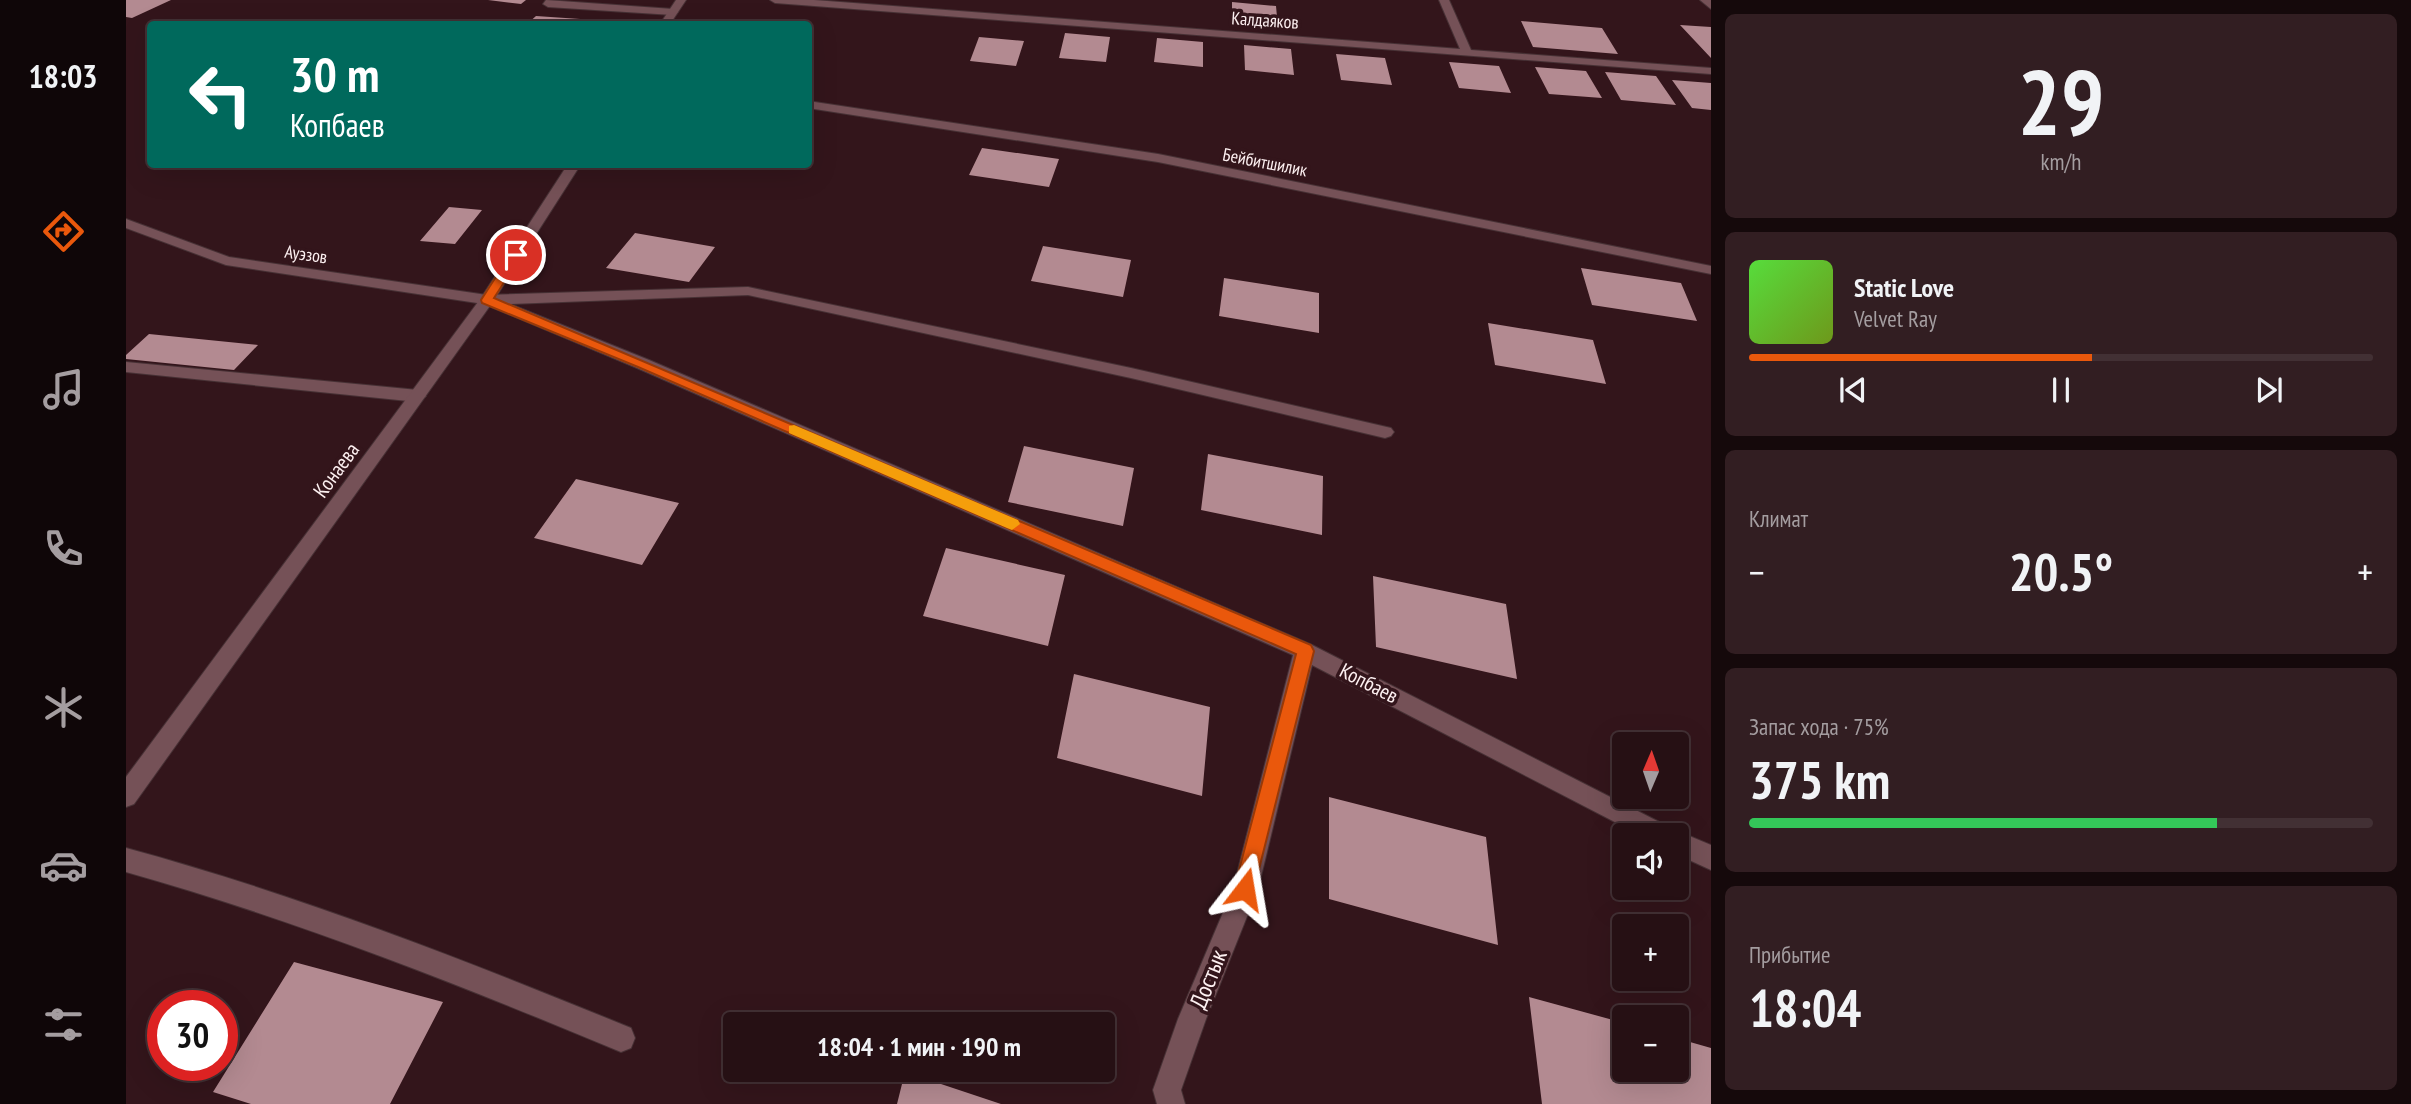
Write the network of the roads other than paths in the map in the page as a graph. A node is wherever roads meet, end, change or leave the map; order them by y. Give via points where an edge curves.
1 (551, 0) edge
2 (681, 0) edge
3 (775, 0) edge
4 (944, 0) edge
5 (1444, 0) edge
6 (1705, 0) edge
7 (1711, 6) edge
8 (673, 12) junction
9 (938, 13) junction
10 (667, 21) edge
11 (1467, 52) junction
12 (1711, 71) edge
13 (812, 105) edge
14 (572, 168) edge
15 (126, 223) edge
16 (1711, 271) edge
17 (487, 300) junction
18 (126, 367) edge
19 (418, 396) junction
20 (1385, 432) dead end
21 (1305, 651) junction
22 (126, 796) edge
23 (1642, 823) edge
24 (1689, 847) edge
25 (1711, 858) edge
26 (126, 860) edge
27 (621, 1038) dead end
28 (1171, 1104) edge

1 - 8 street via 548,4
2 - 8 street
3 - 9 street, Калдаяков
4 - 9 street
5 - 11 street
6 - 7 street
8 - 10 street
9 - 11 street, Калдаяков
11 - 12 street, Калдаяков
13 - 16 street, Бейбитшилик via 1158,158
14 - 17 street, Конаева
15 - 17 street, Ауэзов via 226,261
17 - 19 street, Конаева
17 - 20 street via 748,291
17 - 21 street, Копбаев
18 - 19 street
19 - 22 street, Конаева
21 - 23 street, Копбаев
21 - 28 street, Достык via 1245,889 1167,1090
24 - 25 street
26 - 27 street via 212,883 483,981

